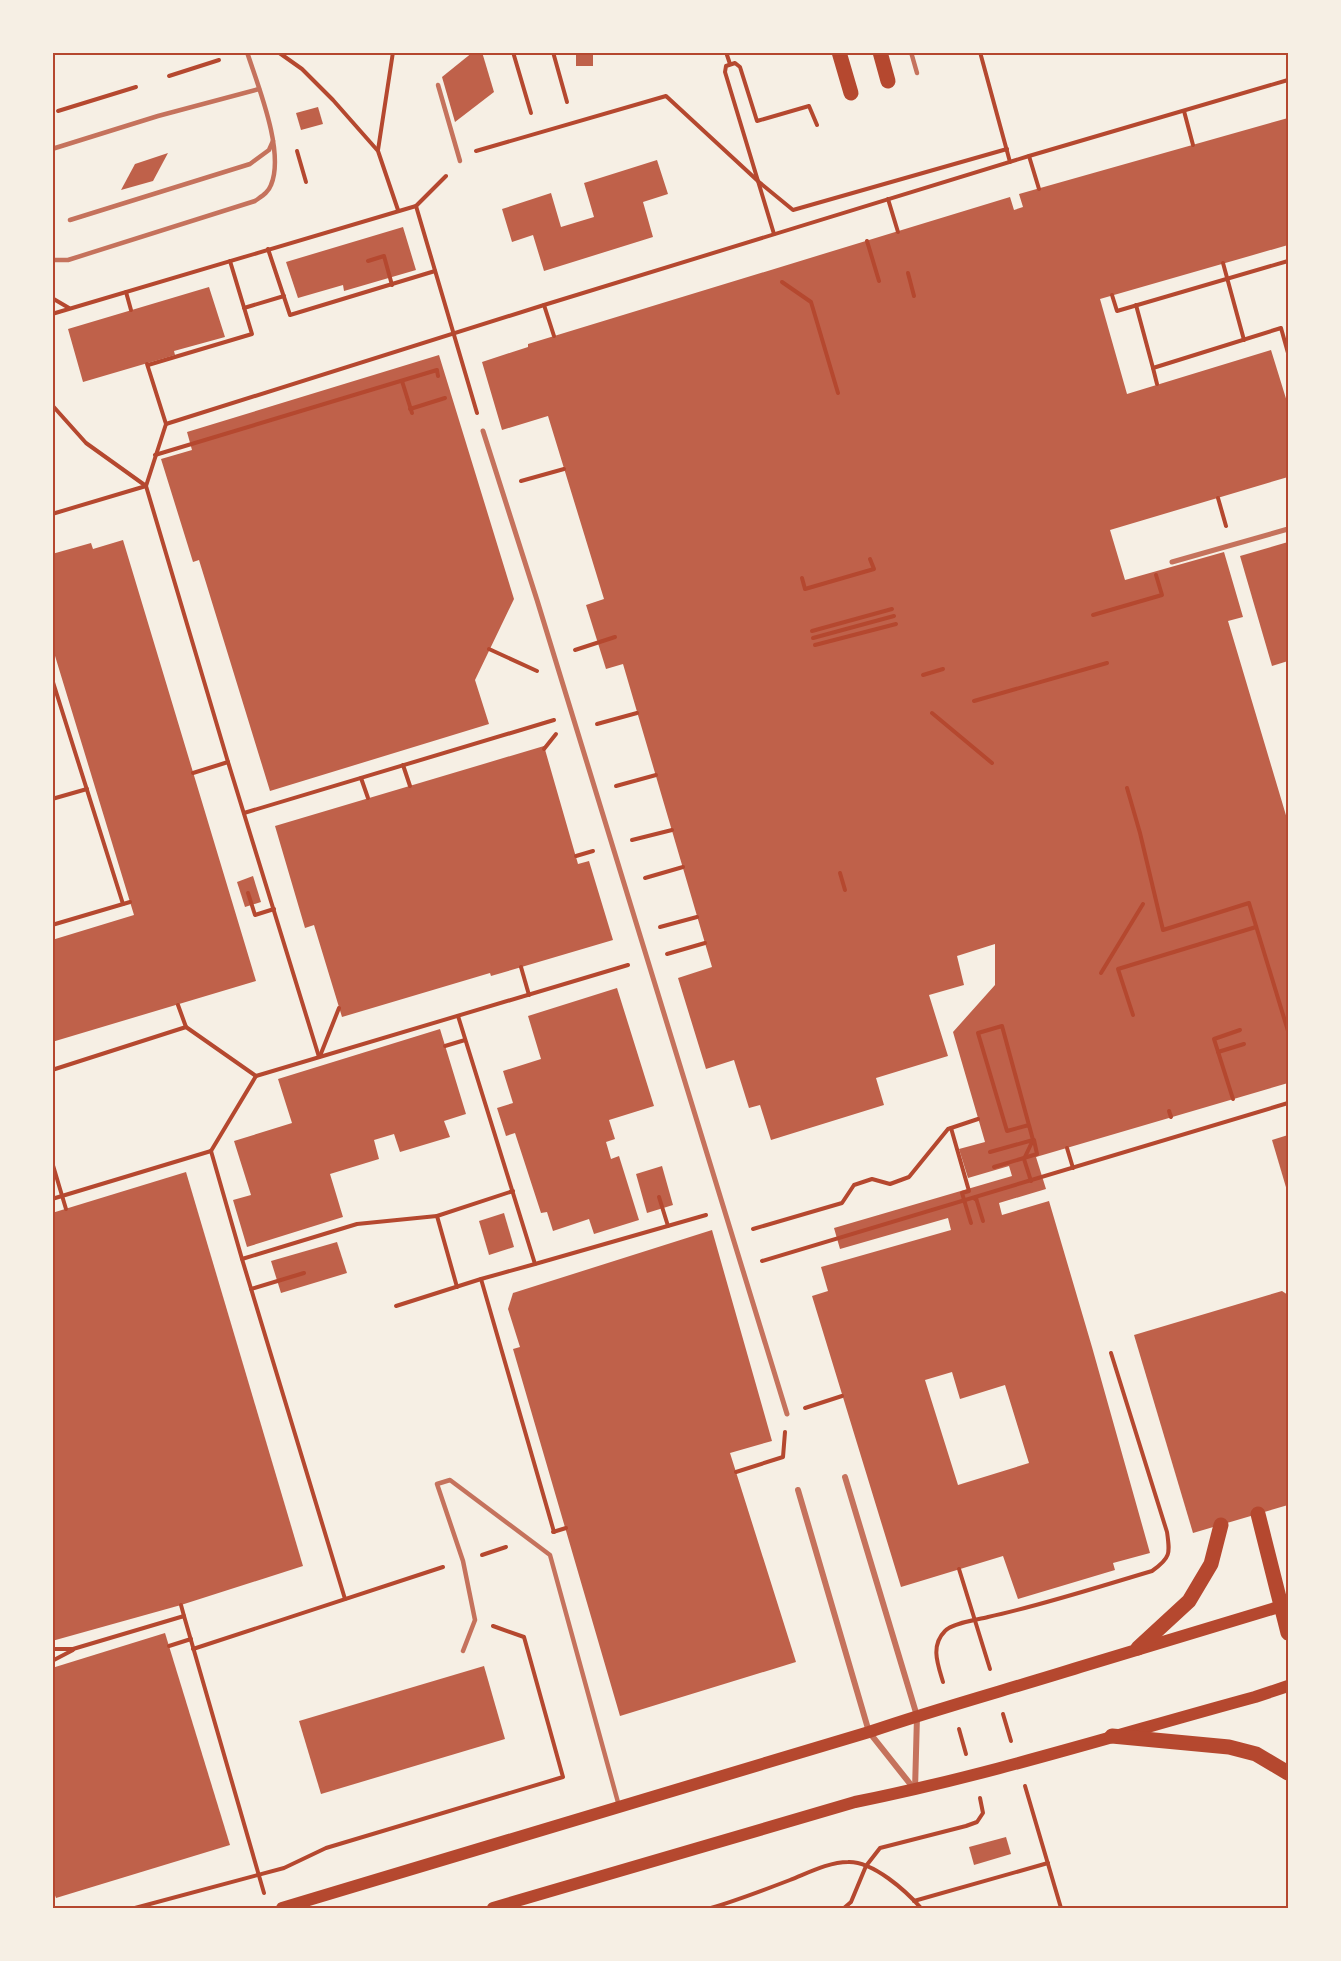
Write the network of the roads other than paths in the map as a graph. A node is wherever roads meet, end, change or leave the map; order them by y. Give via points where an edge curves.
1 (247, 52) edge
2 (839, 52) edge
3 (880, 52) edge
4 (911, 52) edge
5 (917, 73) dead end
6 (888, 81) dead end
7 (438, 86) dead end
8 (259, 89) junction
9 (851, 93) dead end
10 (273, 140) junction
11 (52, 149) edge
12 (460, 161) road end
13 (70, 220) dead end
14 (52, 260) edge
15 (483, 431) road end
16 (1288, 529) edge
17 (1172, 562) dead end
18 (787, 1414) dead end
19 (845, 1477) dead end
20 (798, 1490) dead end
21 (1258, 1514) dead end
22 (1221, 1525) dead end
23 (1285, 1605) edge
24 (1288, 1633) edge
25 (1138, 1648) junction
26 (463, 1650) dead end
27 (1288, 1686) edge
28 (917, 1716) junction
29 (869, 1732) junction
30 (1112, 1736) junction
31 (1288, 1773) edge
32 (915, 1790) junction
33 (619, 1807) junction
34 (282, 1908) edge
35 (493, 1908) edge

1 - 8 lane
2 - 9 main road
3 - 6 main road
4 - 5 lane
7 - 12 lane
8 - 10 lane
8 - 11 lane
10 - 13 lane via 269,150 250,164
10 - 14 lane via 271,185 255,201 68,260
15 - 18 street
16 - 17 street
19 - 28 street
20 - 29 street
21 - 23 main road
22 - 25 main road via 1211,1564 1189,1601
23 - 24 main road
23 - 25 main road
25 - 28 main road
26 - 33 lane via 475,1620 463,1561 437,1484 450,1480 550,1555
27 - 30 main road
28 - 29 main road
28 - 32 street
29 - 32 street
29 - 33 main road
30 - 31 main road via 1228,1746 1256,1754
30 - 32 main road
32 - 35 main road via 855,1802
33 - 34 main road

